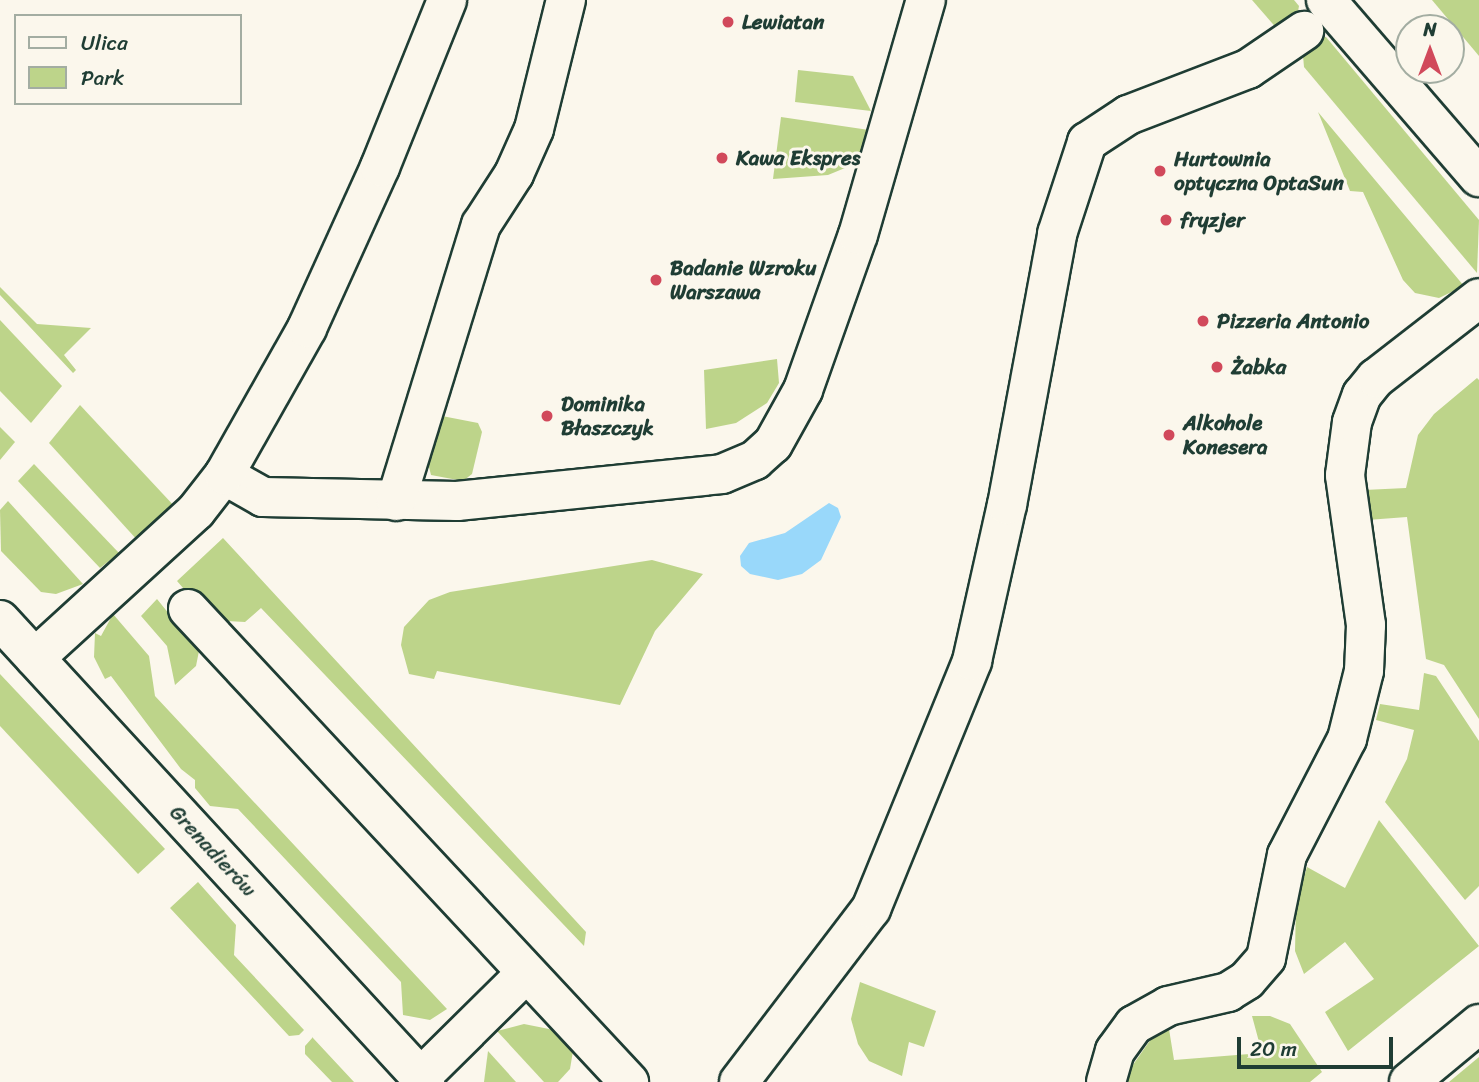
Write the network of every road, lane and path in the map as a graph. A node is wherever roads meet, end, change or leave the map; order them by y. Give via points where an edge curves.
1 (447, 0) edge
2 (566, 0) edge
3 (926, 0) edge
4 (1326, 0) edge
5 (1304, 31) dead end
6 (1479, 177) edge
7 (1479, 298) edge
8 (224, 475) junction
9 (396, 501) junction
10 (188, 609) dead end
11 (0, 620) edge
12 (35, 658) junction
13 (526, 973) junction
14 (1479, 1024) edge
15 (423, 1080) edge
16 (629, 1082) edge
17 (739, 1082) edge
18 (1106, 1082) edge
19 (1409, 1082) edge

1 - 8 street via 371,189 307,328
2 - 9 street via 534,129 514,174 481,225
3 - 9 street via 858,235 803,390 774,444 737,470 722,474 528,496
4 - 6 street
5 - 17 street via 1248,69 1128,116 1087,142 1059,223 1007,505 972,661 872,909
7 - 18 street via 1376,378 1362,395 1352,422 1345,475 1366,625 1364,671 1347,739 1287,855 1266,958 1247,980 1228,992 1168,1006 1134,1025 1115,1051
8 - 9 street via 263,497
8 - 12 street via 196,511
10 - 13 street
11 - 12 street, Grenadierów
12 - 15 street, Grenadierów
13 - 15 street
13 - 16 street
14 - 19 street

